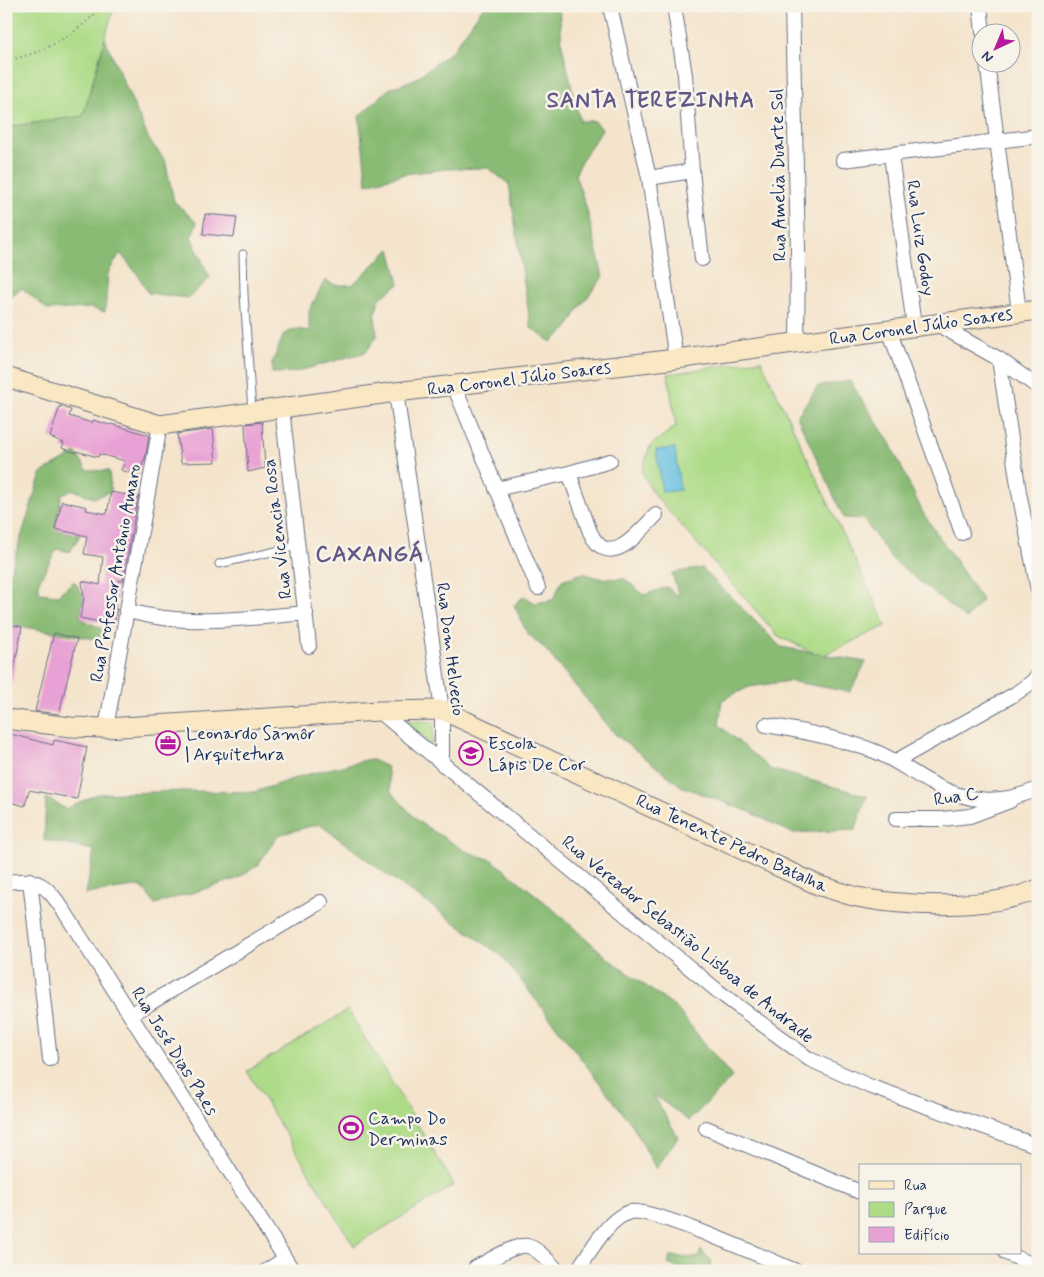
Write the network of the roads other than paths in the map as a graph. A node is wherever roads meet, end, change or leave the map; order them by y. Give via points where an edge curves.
1 (610, 6) edge
2 (674, 6) edge
3 (792, 6) edge
4 (980, 6) edge
5 (982, 22) edge
6 (988, 72) edge
7 (1038, 136) edge
8 (997, 141) junction
9 (891, 155) junction
10 (844, 160) dead end
11 (692, 171) junction
12 (649, 178) junction
13 (243, 254) dead end
14 (702, 259) dead end
15 (1038, 310) edge
16 (1019, 312) junction
17 (935, 323) junction
18 (914, 326) junction
19 (890, 330) junction
20 (797, 343) junction
21 (676, 359) junction
22 (998, 359) junction
23 (6, 377) edge
24 (454, 386) junction
25 (1038, 388) edge
26 (396, 392) junction
27 (282, 408) junction
28 (252, 412) junction
29 (160, 425) junction
30 (610, 461) dead end
31 (569, 473) junction
32 (496, 489) junction
33 (656, 515) dead end
34 (962, 533) dead end
35 (298, 546) junction
36 (219, 564) dead end
37 (538, 588) dead end
38 (1038, 590) edge
39 (126, 610) junction
40 (306, 613) junction
41 (309, 646) dead end
42 (1038, 675) edge
43 (442, 710) junction
44 (379, 711) junction
45 (6, 719) edge
46 (766, 725) dead end
47 (106, 728) junction
48 (896, 760) junction
49 (442, 764) junction
50 (1038, 789) edge
51 (1020, 797) junction
52 (896, 819) dead end
53 (30, 880) junction
54 (6, 882) edge
55 (1038, 889) edge
56 (321, 902) dead end
57 (130, 1015) junction
58 (50, 1059) dead end
59 (706, 1128) dead end
60 (1038, 1146) edge
61 (859, 1192) edge
62 (1008, 1254) edge
63 (285, 1259) junction
64 (1031, 1264) edge
65 (474, 1270) edge
66 (266, 1271) edge
67 (293, 1271) edge
68 (558, 1271) edge
69 (577, 1271) edge
70 (796, 1271) edge

1 - 12 street
2 - 11 street via 685,75
3 - 20 street, Rua Amelia Duarte Sol
4 - 5 street
6 - 8 street
7 - 8 street
8 - 9 street
8 - 16 street
9 - 10 street
9 - 18 street, Rua Luiz Godoy
11 - 12 street
11 - 14 street
12 - 21 street
13 - 28 lane
15 - 16 street, Rua Coronel Júlio Soares
16 - 17 street, Rua Coronel Júlio Soares
17 - 18 street, Rua Coronel Júlio Soares
17 - 22 street
18 - 19 street, Rua Coronel Júlio Soares
19 - 20 street, Rua Coronel Júlio Soares
19 - 34 street
20 - 21 street, Rua Coronel Júlio Soares
21 - 24 street, Rua Coronel Júlio Soares
22 - 25 street
22 - 38 street
23 - 29 street, Rua Coronel Júlio Soares
24 - 26 street, Rua Coronel Júlio Soares
24 - 32 street
26 - 27 street, Rua Coronel Júlio Soares
26 - 43 street, Rua Dom Helvecio
27 - 28 street, Rua Coronel Júlio Soares
27 - 35 street, Rua Vicencia Rosa
28 - 29 street, Rua Coronel Júlio Soares
29 - 39 street, Rua Professor Antônio Amaro
30 - 31 street
31 - 32 street
31 - 33 street via 590,532 595,542 607,551 630,541
32 - 37 street
35 - 36 lane
35 - 40 street, Rua Vicencia Rosa
39 - 40 street via 159,618 183,619
39 - 47 street, Rua Professor Antônio Amaro
40 - 41 street, Rua Vicencia Rosa
42 - 48 street via 1015,694
43 - 44 street
43 - 49 street, Rua Dom Helvecio
43 - 55 street, Rua Tenente Pedro Batalha via 820,886 857,897 905,903 955,904 1001,900
44 - 47 street
44 - 49 street, Rua Vereador Sebastião Lisboa de Andrade
45 - 47 street
46 - 48 street via 851,742
48 - 51 street via 931,783 959,796 984,800
49 - 60 street, Rua Vereador Sebastião Lisboa de Andrade via 719,992 809,1059 869,1086
50 - 51 street, Rua C
51 - 52 street, Rua C via 970,816
53 - 54 street
53 - 57 street, Rua José Dias Paes via 47,889 60,905
53 - 58 street
56 - 57 street
57 - 63 street, Rua José Dias Paes
59 - 61 street
62 - 64 street
63 - 66 street
63 - 67 street, Rua José Dias Paes
65 - 68 street via 515,1248 528,1246
69 - 70 street via 608,1228 620,1217 640,1211

